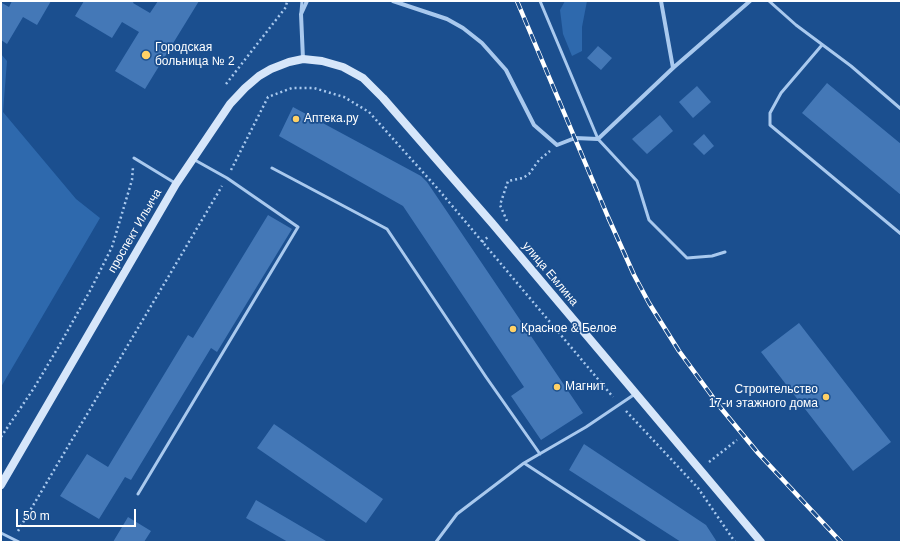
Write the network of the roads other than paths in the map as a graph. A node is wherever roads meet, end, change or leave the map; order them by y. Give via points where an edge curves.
1 (302, 1) edge
2 (307, 1) edge
3 (393, 1) edge
4 (540, 1) edge
5 (661, 1) edge
6 (750, 1) edge
7 (769, 1) edge
8 (301, 14) junction
9 (822, 45) junction
10 (303, 59) junction
11 (343, 67) joint
12 (673, 68) junction
13 (901, 110) edge
14 (598, 139) junction
15 (134, 158) road end
16 (193, 159) junction
17 (272, 168) dead end
18 (176, 184) junction
19 (901, 234) edge
20 (725, 252) dead end
21 (635, 394) junction
22 (540, 454) junction
23 (524, 463) junction
24 (1, 485) edge
25 (138, 494) dead end
26 (1, 533) edge
27 (19, 542) edge
28 (436, 542) edge
29 (645, 542) edge
30 (761, 542) edge

1 - 8 lane
2 - 8 street
3 - 14 street via 447,19 482,43 506,70 534,125 557,144 575,138
4 - 14 lane
5 - 12 street
6 - 12 street
7 - 9 lane
8 - 10 street
9 - 13 lane via 851,66
9 - 19 lane via 781,93 770,113 770,125
10 - 11 street, проспект Ильича
10 - 16 street, проспект Ильича via 271,69 245,88 230,104
11 - 21 street, улица Емлина via 362,78 383,98
12 - 14 street
14 - 20 lane via 637,181 649,220 687,258
15 - 18 lane
16 - 18 street, проспект Ильича
16 - 25 lane via 227,178 298,227
17 - 22 lane via 387,229
18 - 24 street, проспект Ильича
21 - 22 lane
21 - 30 street, улица Емлина
22 - 23 lane
23 - 28 lane via 457,514
23 - 29 lane
26 - 27 lane

